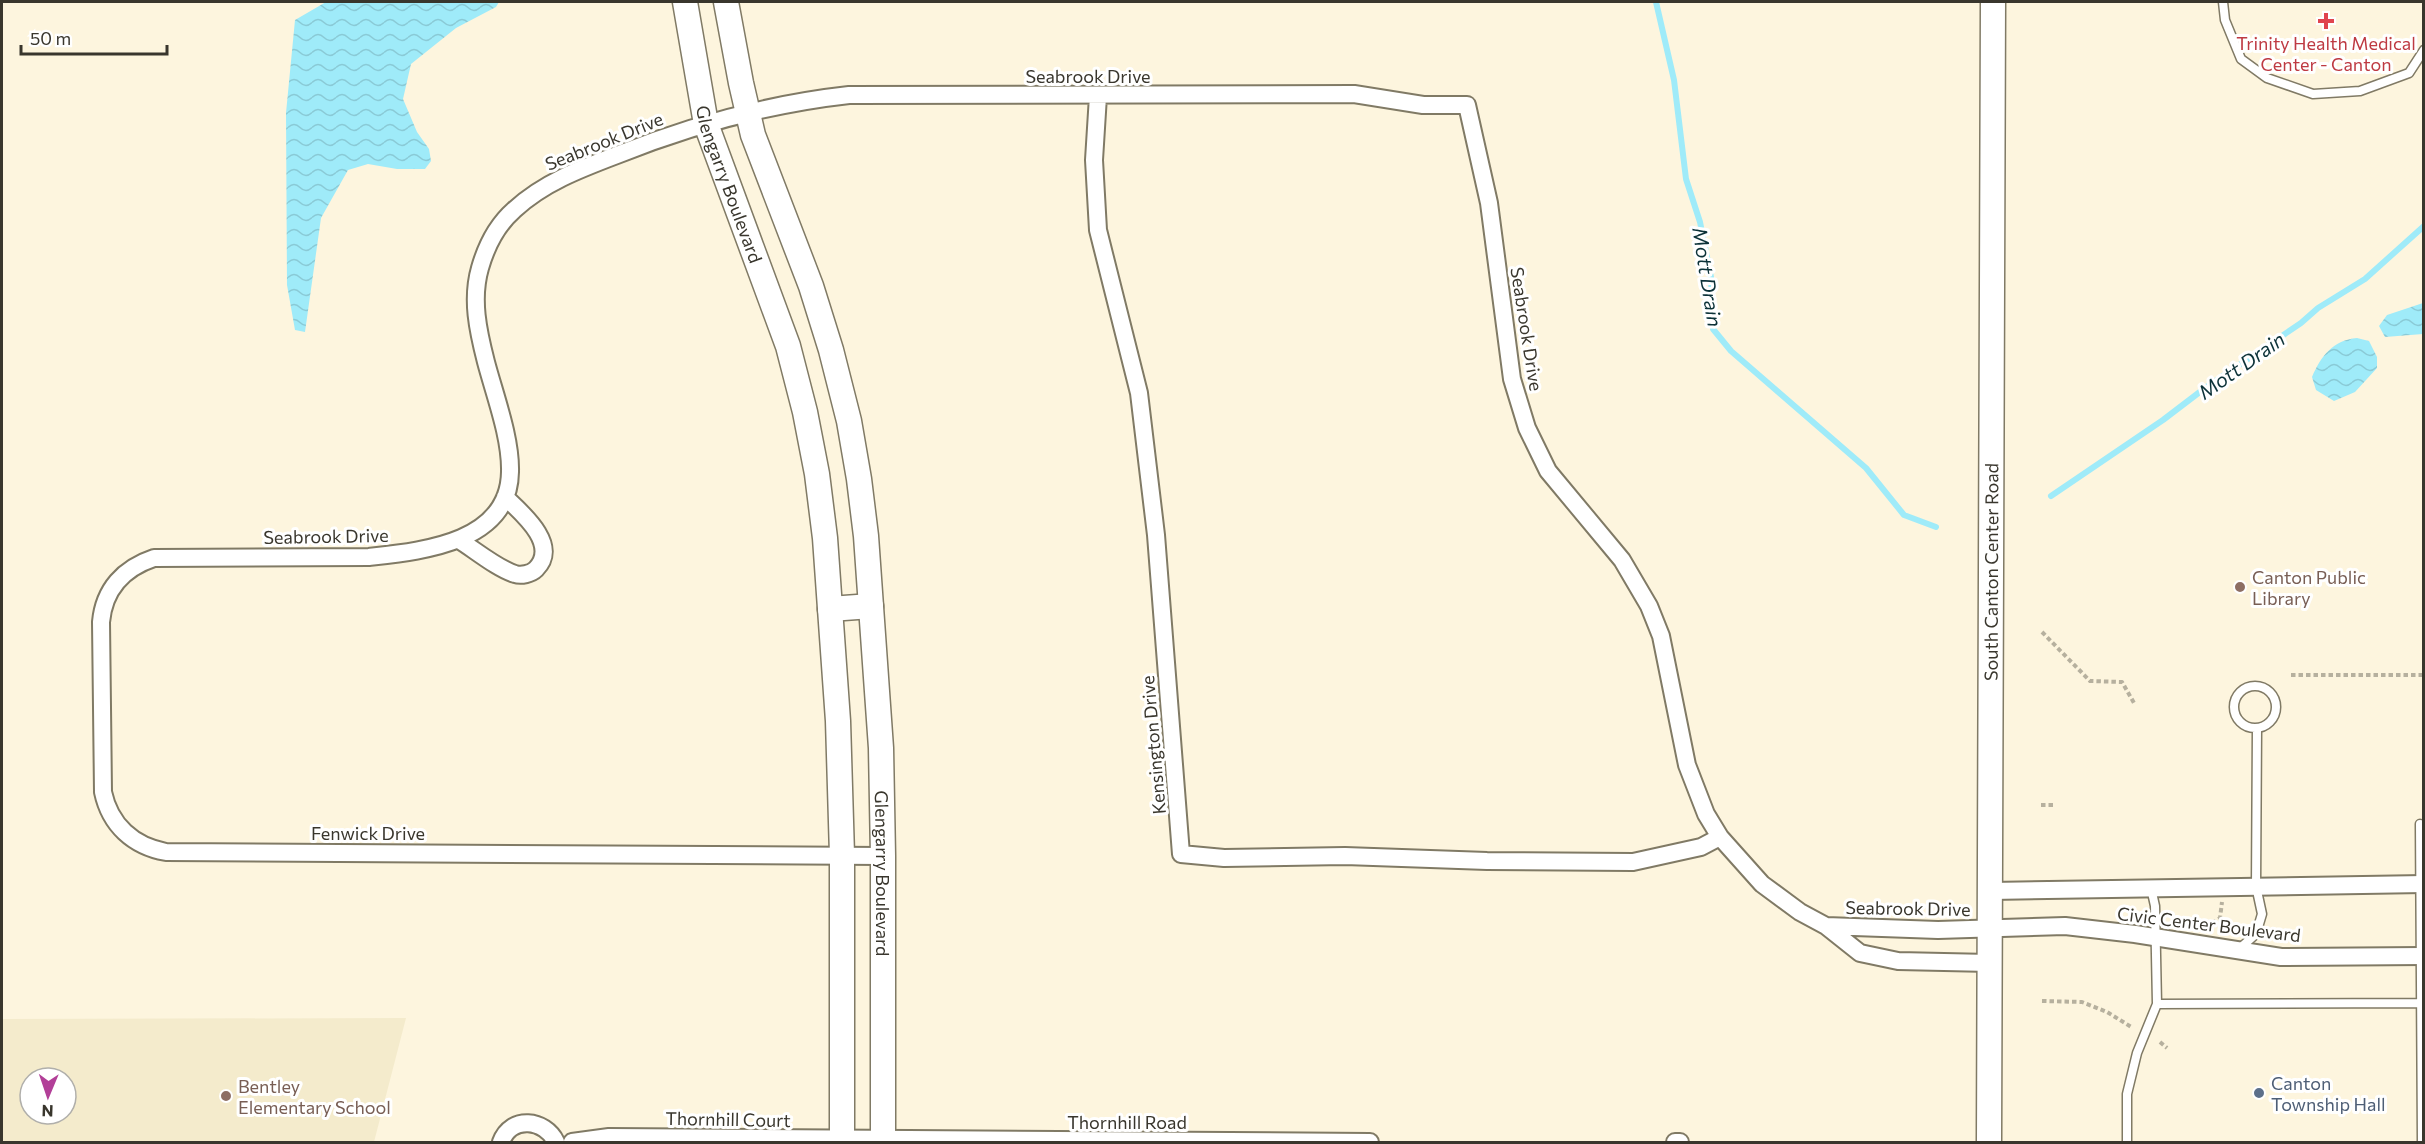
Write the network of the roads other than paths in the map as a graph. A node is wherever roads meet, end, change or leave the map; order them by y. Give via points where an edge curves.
1 (685, 2) edge
2 (726, 2) edge
3 (1993, 2) edge
4 (2223, 2) edge
5 (2424, 50) edge
6 (1098, 96) junction
7 (748, 113) junction
8 (706, 124) junction
9 (831, 350) junction
10 (792, 362) junction
11 (505, 497) junction
12 (459, 540) junction
13 (120, 577) joint
14 (871, 606) junction
15 (830, 609) junction
16 (2256, 728) junction
17 (2420, 824) dead end
18 (1720, 837) junction
19 (842, 855) junction
20 (883, 856) junction
21 (2422, 884) edge
22 (2256, 886) junction
23 (2151, 888) junction
24 (1991, 891) junction
25 (1826, 926) junction
26 (1990, 928) junction
27 (2156, 938) junction
28 (2238, 951) junction
29 (2422, 956) edge
30 (1990, 963) junction
31 (2421, 1003) junction
32 (2157, 1004) junction
33 (842, 1141) edge
34 (883, 1142) edge
35 (501, 1143) edge
36 (556, 1143) edge
37 (572, 1143) edge
38 (1370, 1143) edge
39 (1675, 1143) edge
40 (1680, 1143) edge
41 (1989, 1143) edge
42 (2127, 1143) edge
43 (2422, 1143) edge

1 - 8 street, Glengarry Boulevard
2 - 7 street, Glengarry Boulevard
3 - 24 street, South Canton Center Road
4 - 5 lane via 2224,20 2241,59 2267,78 2313,94 2360,91 2409,72
6 - 7 street, Seabrook Drive via 849,95 802,100
6 - 18 street, Seabrook Drive via 1354,94 1423,105 1467,105 1489,203 1512,379 1527,428 1548,471 1622,560 1649,606 1660,636 1687,765 1706,814
6 - 18 street, Kensington Drive via 1094,160 1098,230 1139,393 1155,535 1181,854 1224,858 1345,856 1633,862 1701,847
7 - 8 street, Seabrook Drive
7 - 9 street, Glengarry Boulevard
8 - 10 street, Glengarry Boulevard
8 - 11 street, Seabrook Drive via 595,163 547,185 512,212 491,241 479,271 476,308 508,448 510,471
9 - 10 street
9 - 14 street, Glengarry Boulevard via 860,478
10 - 15 street, Glengarry Boulevard via 816,474
11 - 12 street, Seabrook Drive via 487,523
11 - 12 street via 543,543 543,557 536,569 514,574
12 - 13 street, Seabrook Drive via 369,557 164,556 142,562
13 - 19 street, Fenwick Drive via 106,599 101,621 103,792 111,816 124,833 143,846 166,852
14 - 15 street
14 - 20 street, Glengarry Boulevard via 881,748
15 - 19 street, Glengarry Boulevard
16 - 16 lane via 2269,722 2276,710 2273,697 2256,686 2243,690 2234,708 2238,720
16 - 22 lane
17 - 21 lane
18 - 25 street, Seabrook Drive via 1762,884
19 - 20 street, Fenwick Drive
19 - 33 street, Glengarry Boulevard
20 - 34 street, Glengarry Boulevard
21 - 22 street, Civic Center Boulevard
21 - 29 lane
22 - 23 street, Civic Center Boulevard
22 - 28 lane via 2262,915 2256,934
23 - 24 street, Civic Center Boulevard
23 - 27 lane
24 - 26 street, South Canton Center Road
25 - 26 street, Seabrook Drive
25 - 30 street, Seabrook Drive via 1860,953 1898,961
26 - 27 street, Civic Center Boulevard via 2065,926
26 - 30 street, South Canton Center Road
27 - 28 street, Civic Center Boulevard
27 - 32 lane
28 - 29 street, Civic Center Boulevard via 2281,957
29 - 31 lane
30 - 41 street, South Canton Center Road
31 - 32 lane
31 - 43 lane
32 - 42 lane via 2137,1053 2127,1094
33 - 34 street, Thornhill Court
33 - 37 street, Thornhill Court via 609,1137
34 - 38 street, Thornhill Road
35 - 36 street via 511,1128 533,1122 544,1126
39 - 40 street

